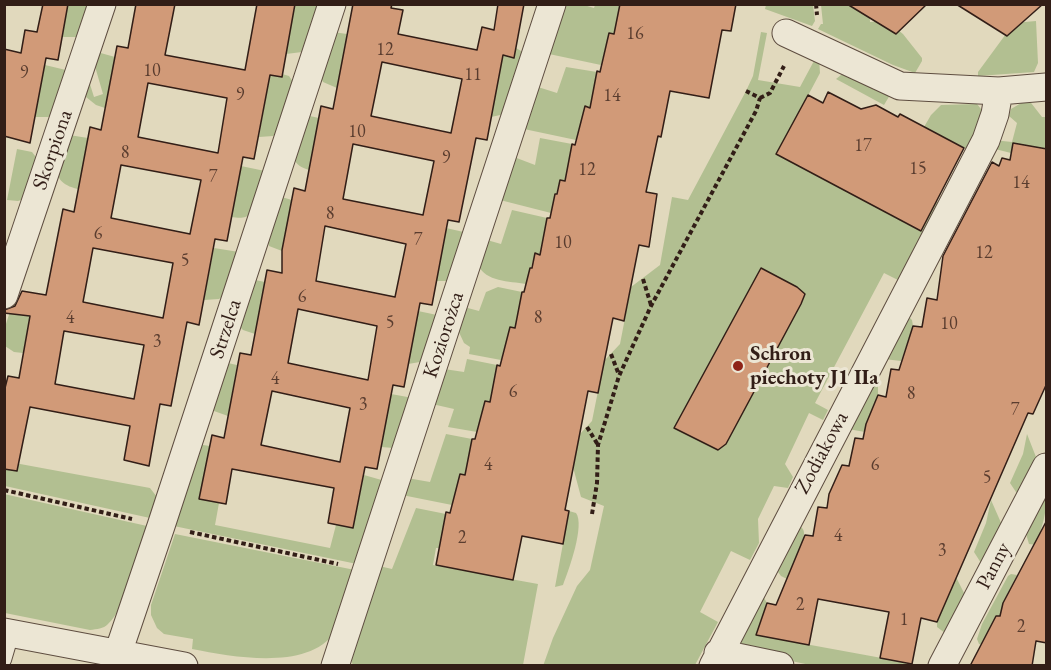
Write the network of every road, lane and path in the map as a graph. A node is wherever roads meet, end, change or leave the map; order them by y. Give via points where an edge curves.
1 (102, 4) edge
2 (332, 4) edge
3 (552, 4) edge
4 (791, 35) joint
5 (1047, 87) edge
6 (746, 91) dead end
7 (999, 91) junction
8 (760, 98) junction
9 (643, 279) dead end
10 (4, 295) edge
11 (651, 306) junction
12 (611, 354) dead end
13 (620, 376) junction
14 (587, 427) dead end
15 (598, 445) junction
16 (1047, 467) edge
17 (592, 514) dead end
18 (8, 632) edge
19 (118, 653) junction
20 (715, 659) edge
21 (4, 660) edge
22 (184, 666) edge
23 (335, 666) edge
24 (780, 666) edge
25 (942, 666) edge

1 - 10 street, Skorpiona
2 - 19 street, Strzelca
3 - 23 street, Koziorożca
4 - 7 street via 900,86
4 - 8 path via 776,84
5 - 7 street
6 - 8 path
7 - 20 street, Zodiakowa via 986,140
8 - 11 path via 750,125
9 - 11 path
11 - 13 path
12 - 13 path
13 - 15 path
14 - 15 path
15 - 17 path
16 - 25 street, Panny
18 - 19 street
18 - 21 lane
19 - 22 street
20 - 24 street, Zodiakowa

